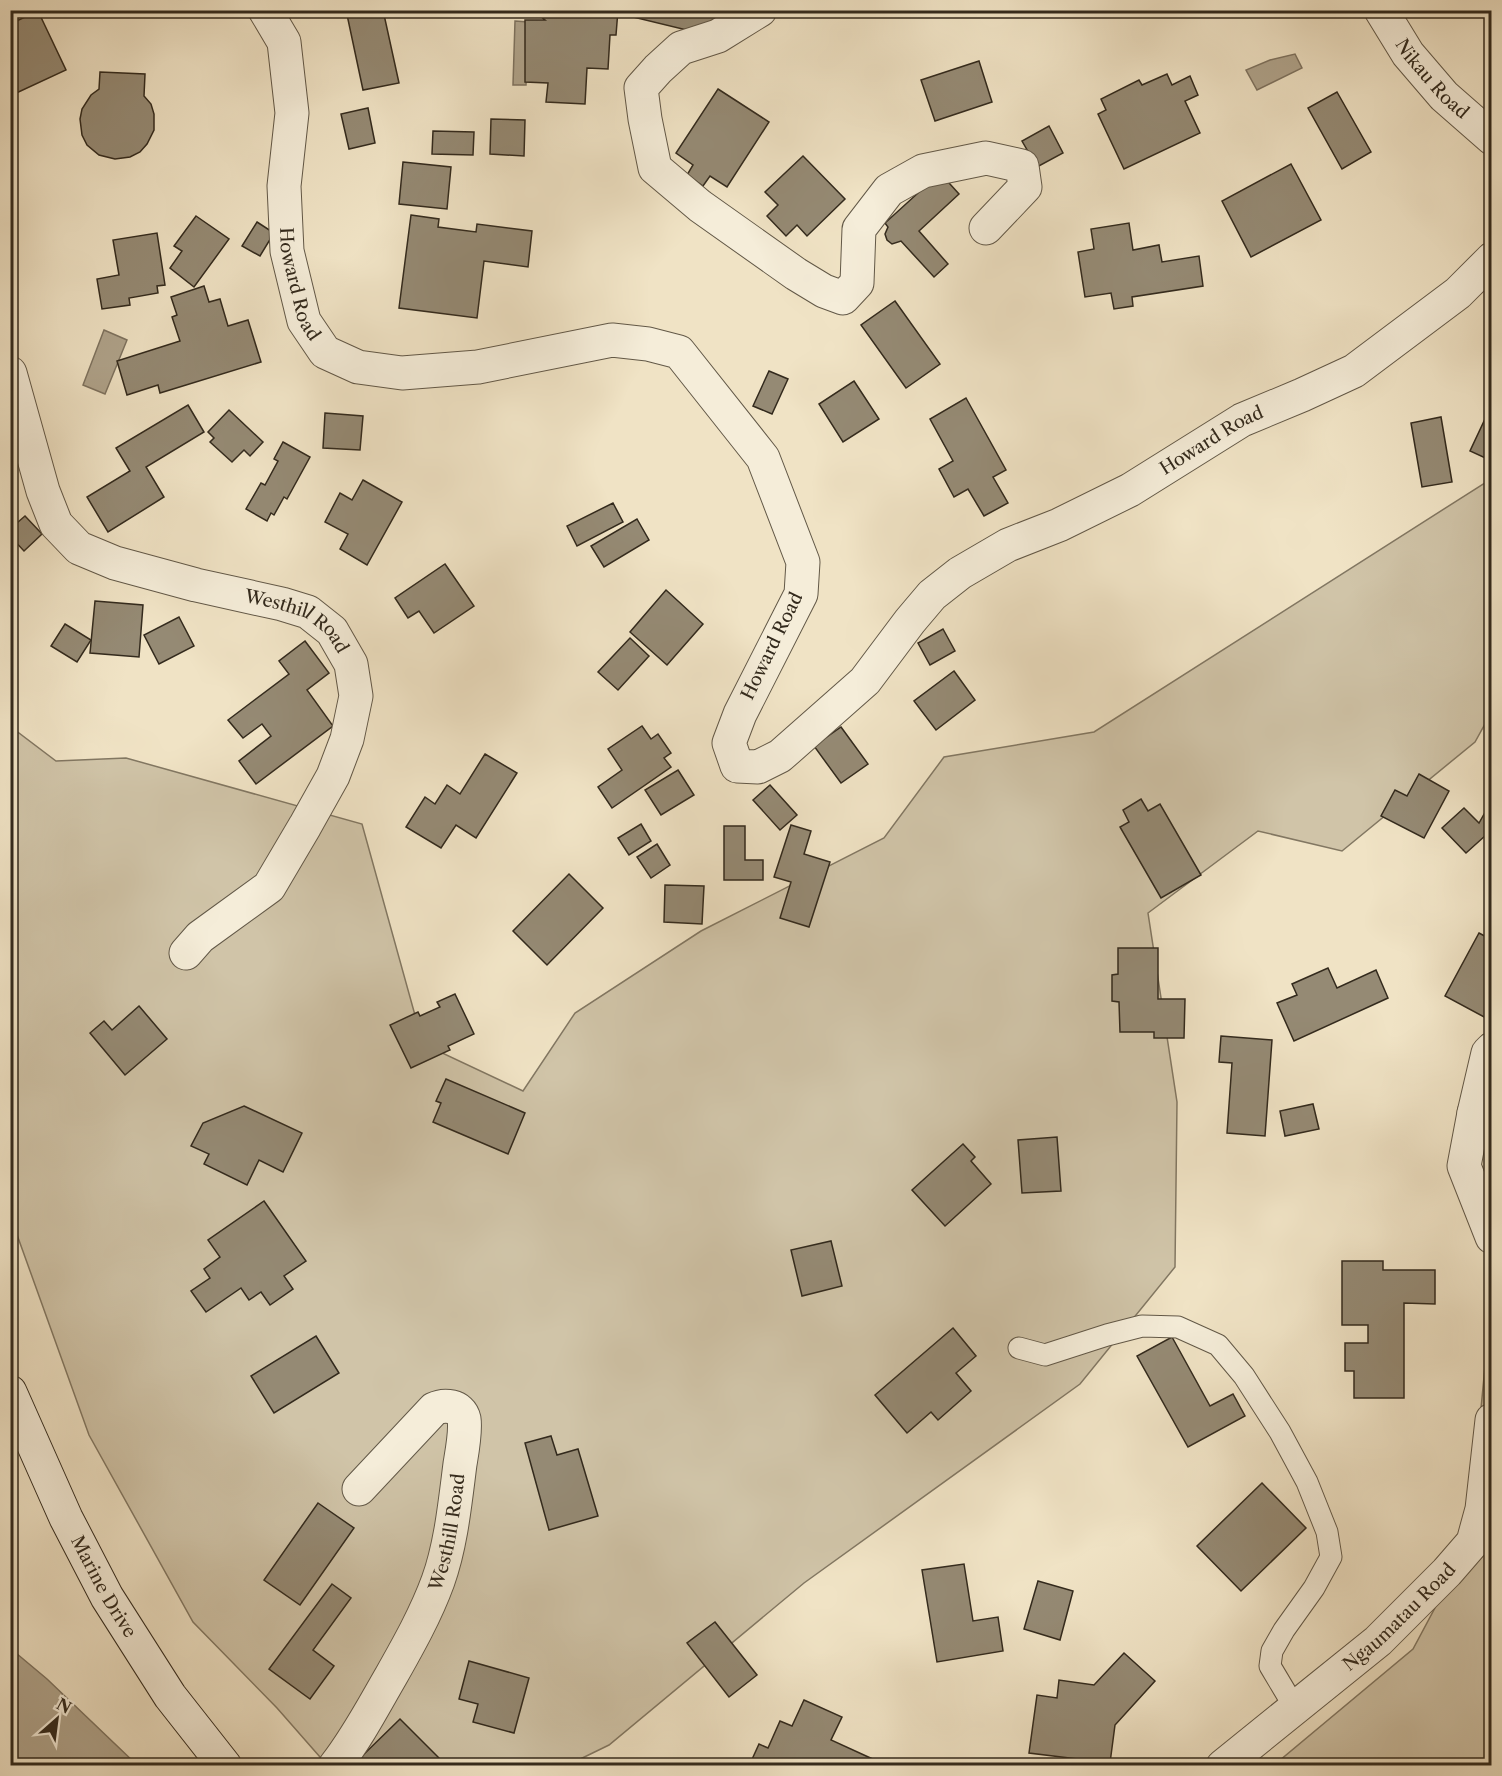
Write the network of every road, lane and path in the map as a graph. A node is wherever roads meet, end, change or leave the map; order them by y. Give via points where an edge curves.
1 (265, 10) edge
2 (760, 10) edge
3 (1381, 10) edge
4 (1491, 138) edge
5 (986, 228) dead end
6 (1491, 259) edge
7 (10, 373) edge
8 (186, 952) dead end
9 (1491, 1049) edge
10 (1483, 1104) edge
11 (1491, 1237) edge
12 (1019, 1348) dead end
13 (10, 1392) edge
14 (1491, 1420) edge
15 (359, 1489) dead end
16 (1295, 1708) junction
17 (225, 1766) edge
18 (335, 1766) edge
19 (1223, 1766) edge

1 - 6 street, Howard Road via 284,42 292,113 284,186 287,251 304,321 326,352 358,367 402,373 478,367 612,340 648,344 679,352 763,458 803,562 801,594 729,743 737,766 758,767 780,756 865,681 932,595 960,573 1008,545 1130,490 1242,420 1354,370 1458,293
2 - 5 street via 718,36 681,48 641,88 656,168 700,206 796,274 843,298 857,283 859,229 889,190 923,171 986,158 1023,166 1025,187
3 - 4 street, Nikau Road via 1408,54 1444,96
7 - 8 street, Westhill Road via 57,524 79,548 115,563 308,612 332,631 351,664 356,696 346,739 333,776 305,826 270,887
9 - 10 street
10 - 11 street via 1464,1166
12 - 16 lane via 1046,1355 1143,1326 1178,1327 1218,1345 1244,1376 1307,1482 1329,1540 1331,1557 1272,1651 1270,1666
13 - 17 street, Marine Drive via 66,1518 107,1597 170,1696
14 - 16 street, Ngaumatau Road via 1482,1509 1473,1542 1378,1641
15 - 18 street, Westhill Road via 434,1409 453,1407 464,1417 453,1521 438,1581 403,1654
16 - 19 street, Ngaumatau Road

